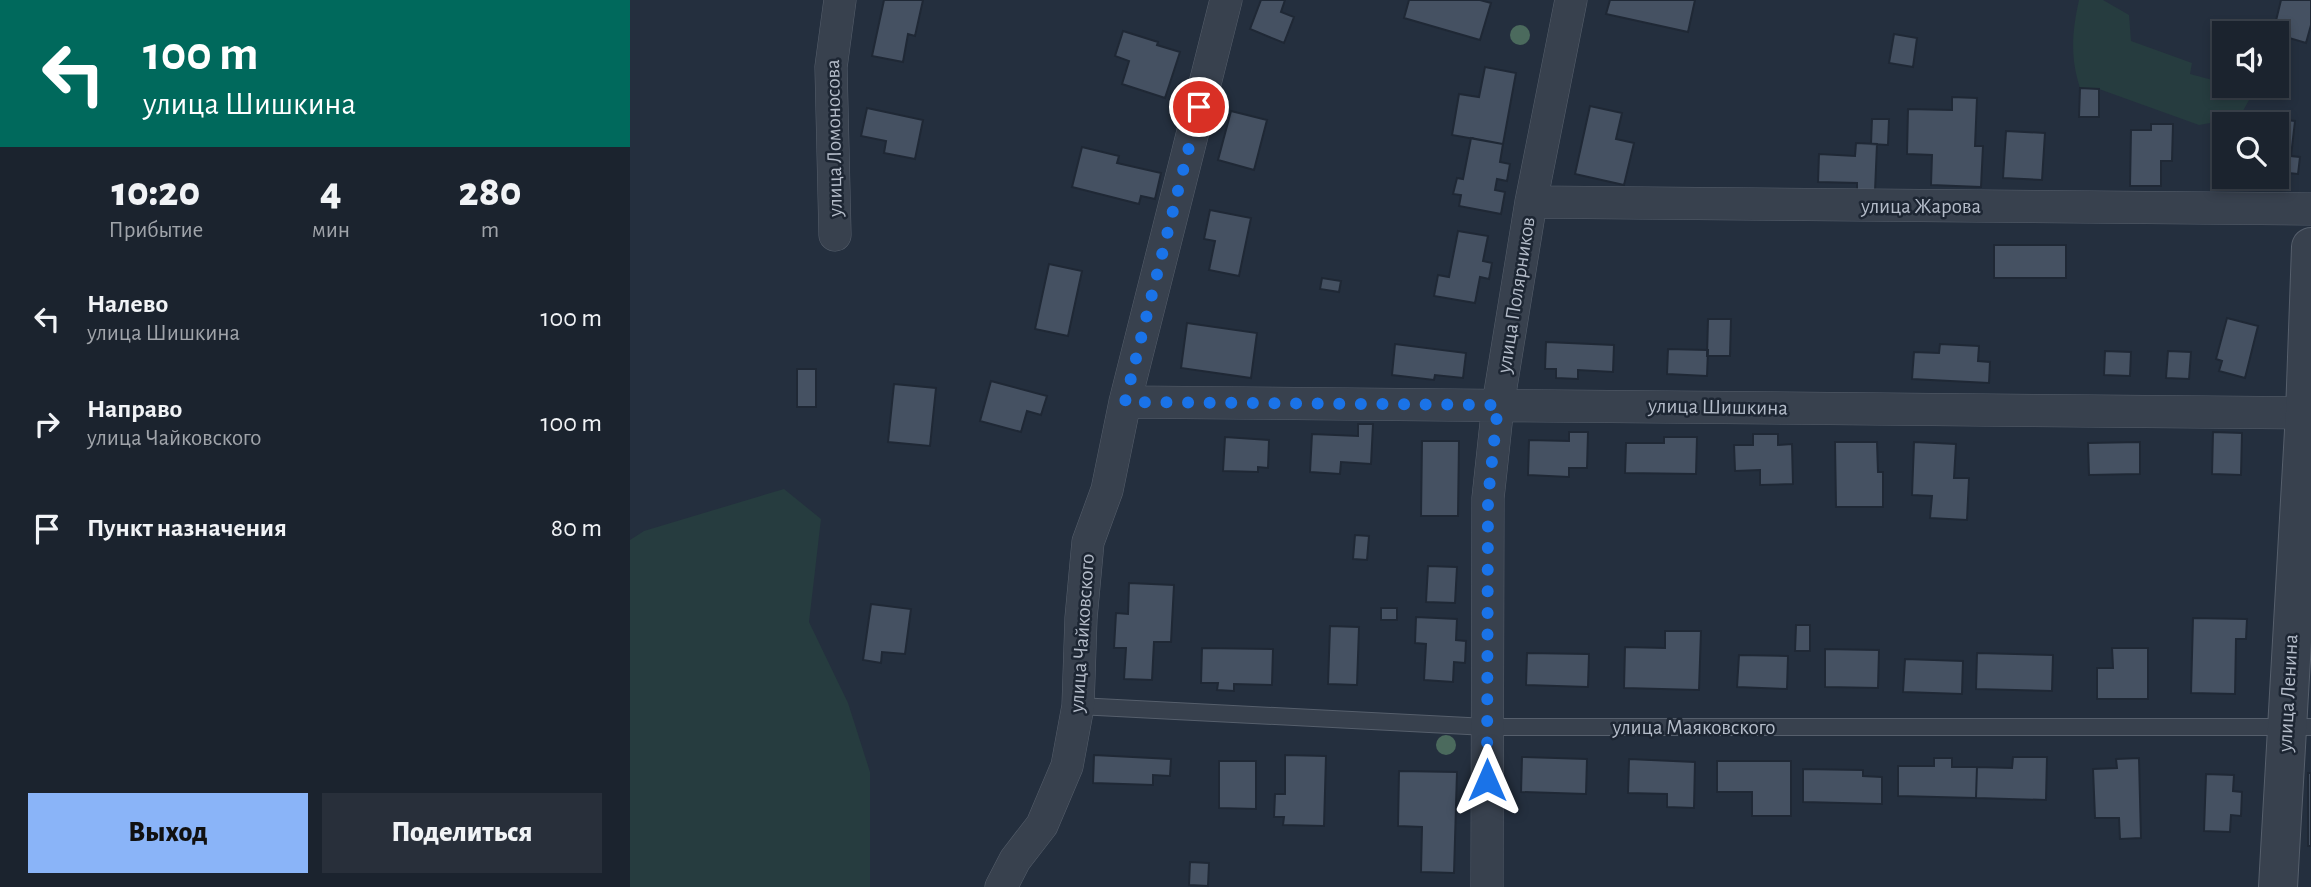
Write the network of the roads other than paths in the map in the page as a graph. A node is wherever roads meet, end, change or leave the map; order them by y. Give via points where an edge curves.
1 (840, 0) edge
2 (1226, 0) edge
3 (1571, 0) edge
4 (1531, 202) junction
5 (2311, 209) edge
6 (835, 235) dead end
7 (2311, 247) edge
8 (1125, 402) junction
9 (1498, 405) junction
10 (2308, 413) edge
11 (1078, 706) junction
12 (1487, 727) junction
13 (2299, 727) edge
14 (1001, 887) edge
15 (1487, 887) edge
16 (2278, 887) edge

1 - 6 street, улица Ломоносова via 831,67
2 - 8 street, улица Чайковского
3 - 4 street, улица Полярников
4 - 5 street, улица Жарова
4 - 9 street, улица Полярников
7 - 10 street, улица Ленина
8 - 9 street, улица Шишкина
8 - 11 street, улица Чайковского via 1107,490 1088,542
9 - 10 street, улица Шишкина
9 - 12 street, улица Полярников via 1488,498
10 - 13 street, улица Ленина
11 - 12 lane, улица Маяковского
11 - 14 street, улица Чайковского via 1067,766 1042,825 1014,860
12 - 13 lane, улица Маяковского
12 - 15 street, улица Полярников
13 - 16 street, улица Ленина

